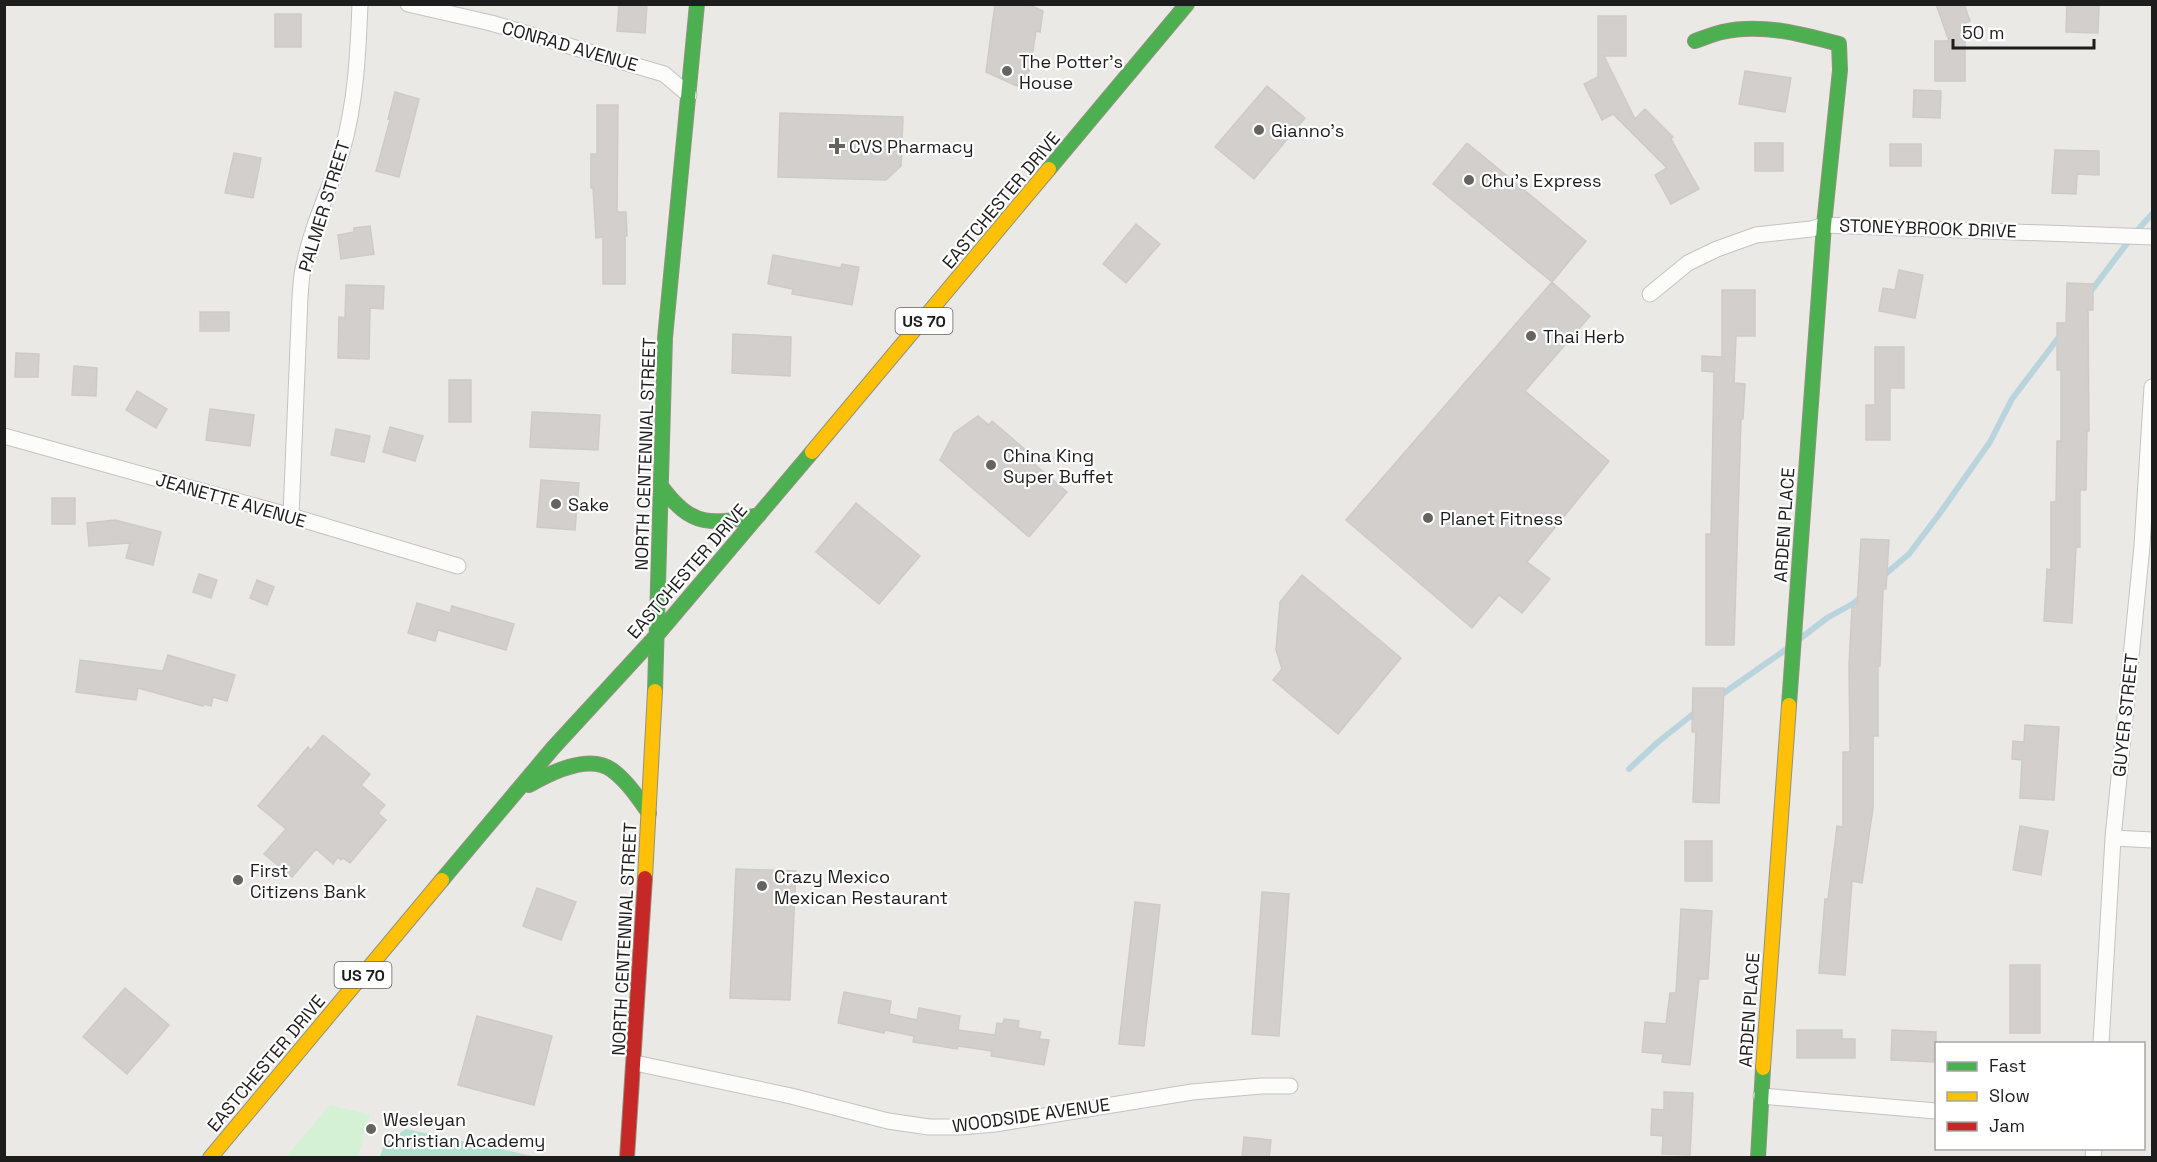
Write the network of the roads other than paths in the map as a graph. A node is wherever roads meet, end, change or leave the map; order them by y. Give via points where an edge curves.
1 (360, 4) edge
2 (408, 4) edge
3 (697, 4) edge
4 (1188, 4) edge
5 (1695, 41) dead end
6 (689, 95) junction
7 (1824, 225) junction
8 (2152, 237) edge
9 (1650, 294) dead end
10 (2152, 387) edge
11 (4, 435) edge
12 (661, 486) junction
13 (759, 515) junction
14 (291, 516) junction
15 (2147, 546) edge
16 (458, 566) dead end
17 (657, 635) junction
18 (516, 794) junction
19 (649, 813) junction
20 (2113, 838) junction
21 (2152, 840) edge
22 (2101, 1042) edge
23 (635, 1063) junction
24 (1290, 1086) dead end
25 (1761, 1096) junction
26 (1935, 1111) edge
27 (210, 1158) edge
28 (627, 1158) edge
29 (1758, 1158) edge

1 - 14 street, PALMER STREET via 353,105 342,151 303,265
2 - 6 street, CONRAD AVENUE via 491,23 664,74
3 - 6 main road, NORTH CENTENNIAL STREET
4 - 13 main road, EASTCHESTER DRIVE / US 70
5 - 7 main road, ARDEN PLACE via 1725,31 1756,29 1839,44 1840,70
6 - 12 main road, NORTH CENTENNIAL STREET via 665,338
7 - 8 street, STONEYBROOK DRIVE
7 - 9 street, STONEYBROOK DRIVE via 1756,235 1717,249 1688,263
7 - 25 main road, ARDEN PLACE
10 - 15 street, GUYER STREET
11 - 14 street, JEANETTE AVENUE
12 - 13 main road via 672,504 707,522
12 - 17 main road, NORTH CENTENNIAL STREET
13 - 17 main road, EASTCHESTER DRIVE / US 70
14 - 16 street, JEANETTE AVENUE
15 - 20 street, GUYER STREET
17 - 18 main road, EASTCHESTER DRIVE / US 70
17 - 19 main road, NORTH CENTENNIAL STREET
18 - 19 main road via 555,770 592,763 610,768 622,778
18 - 27 main road, EASTCHESTER DRIVE / US 70
19 - 23 main road, NORTH CENTENNIAL STREET
20 - 21 street
20 - 22 street, GUYER STREET
23 - 24 street, WOODSIDE AVENUE via 929,1127 995,1124 1229,1088
23 - 28 main road, NORTH CENTENNIAL STREET
25 - 26 street
25 - 29 main road, ARDEN PLACE

